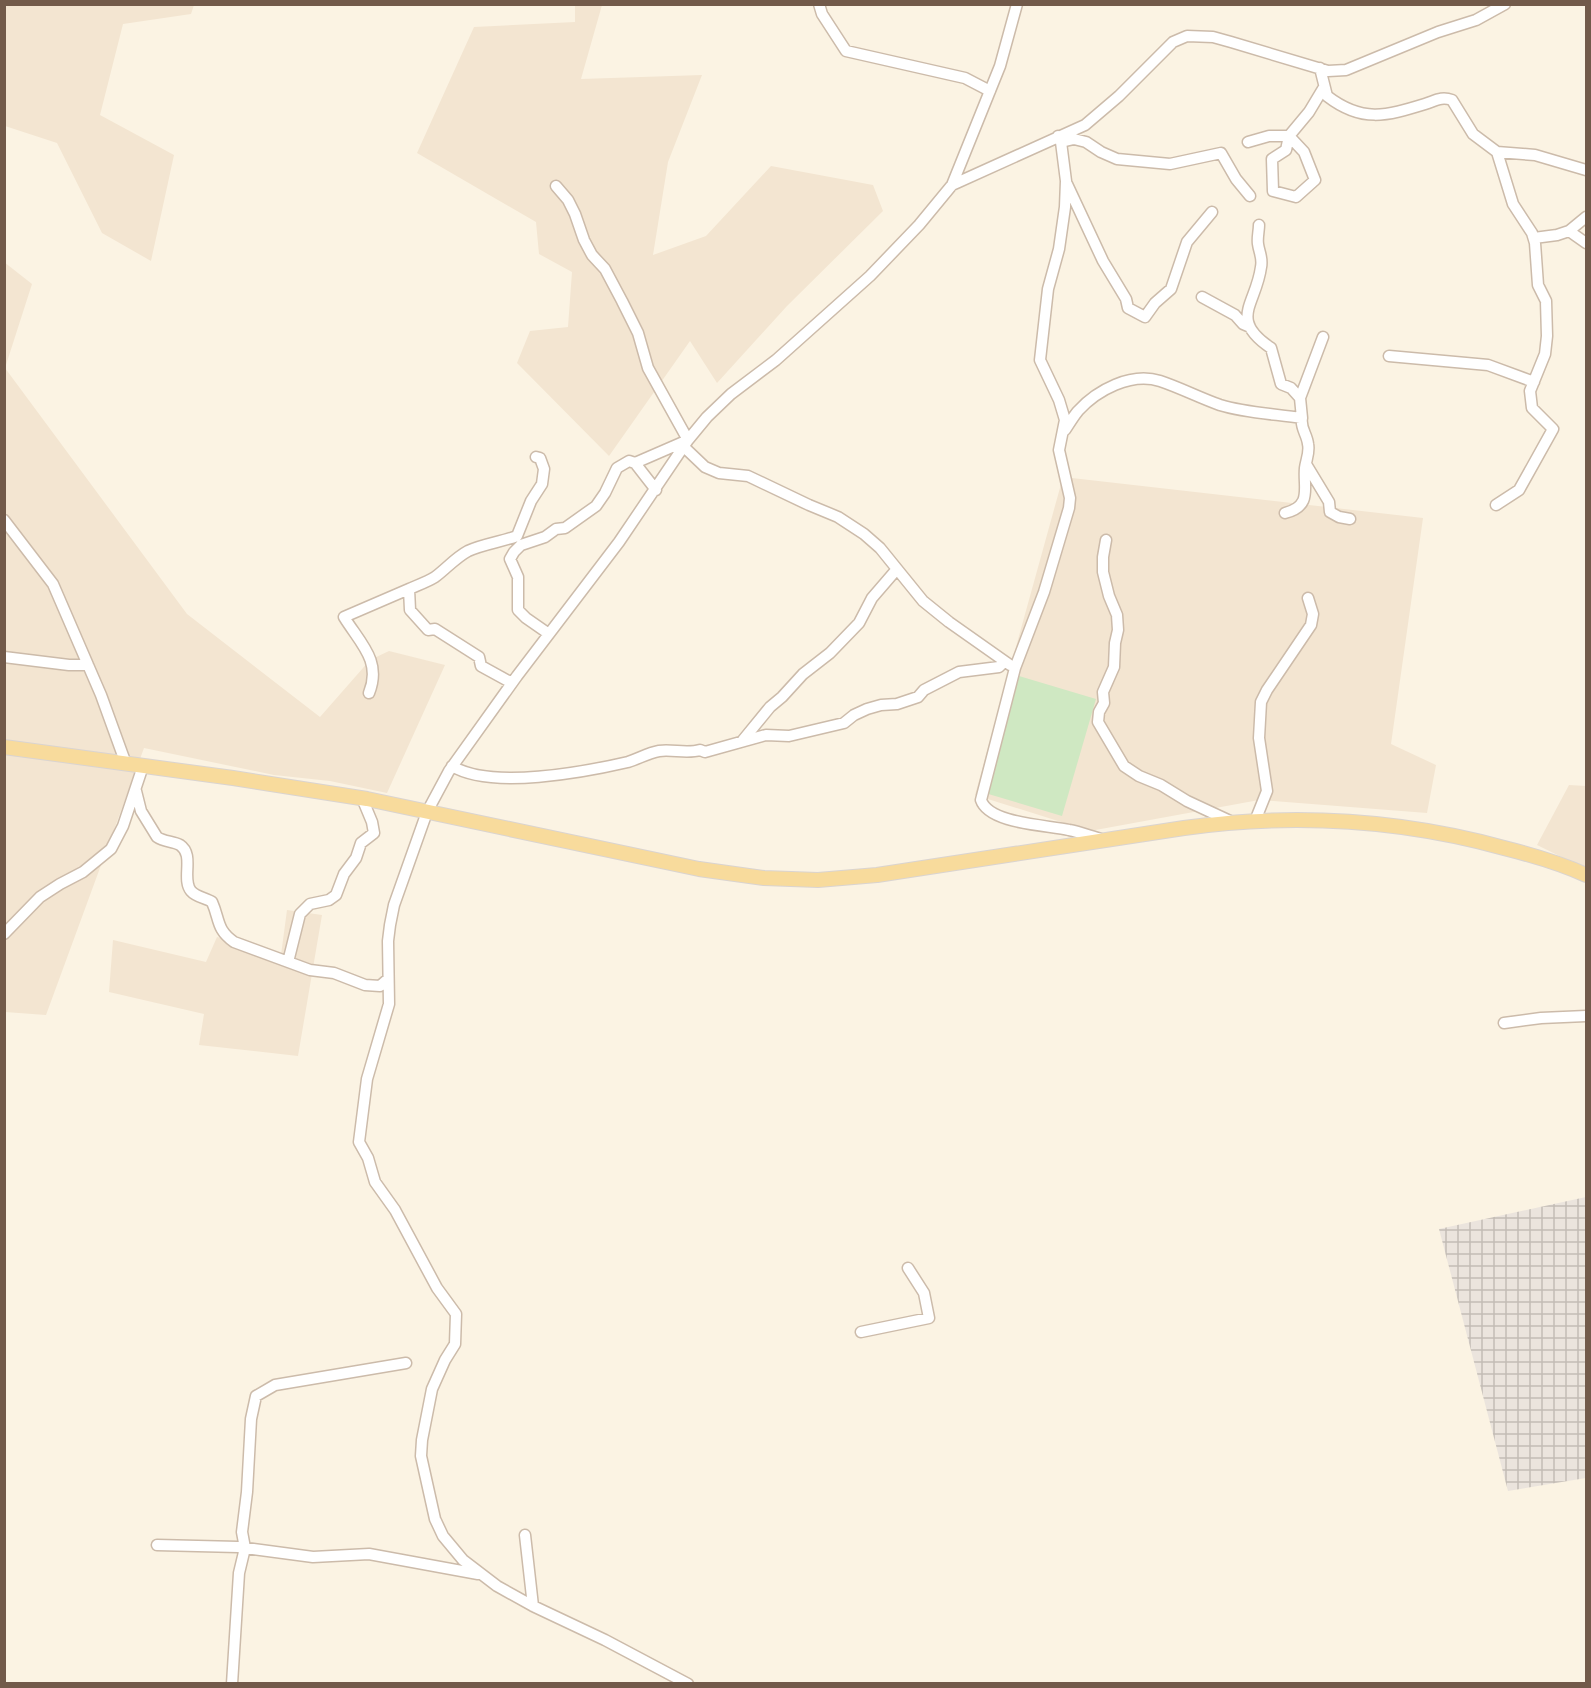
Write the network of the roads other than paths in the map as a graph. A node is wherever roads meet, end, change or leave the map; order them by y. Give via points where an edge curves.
1 (819, 4) edge
2 (1017, 4) edge
3 (1505, 4) edge
4 (1320, 68) junction
5 (1324, 87) junction
6 (990, 91) junction
7 (1289, 136) junction
8 (1060, 139) junction
9 (1248, 142) dead end
10 (1497, 152) junction
11 (1587, 170) edge
12 (1066, 181) junction
13 (952, 185) junction
14 (556, 186) dead end
15 (1250, 196) dead end
16 (1212, 212) dead end
17 (1587, 217) edge
18 (1259, 225) dead end
19 (1569, 231) junction
20 (1534, 238) junction
21 (1587, 243) edge
22 (1202, 297) dead end
23 (1250, 327) junction
24 (1323, 337) dead end
25 (1389, 356) dead end
26 (1534, 382) junction
27 (1299, 398) junction
28 (1302, 418) junction
29 (1064, 432) junction
30 (686, 444) junction
31 (536, 457) dead end
32 (635, 463) junction
33 (1306, 464) junction
34 (656, 490) junction
35 (1496, 505) dead end
36 (1285, 513) dead end
37 (1350, 519) dead end
38 (4, 520) edge
39 (1106, 540) dead end
40 (897, 569) junction
41 (410, 589) junction
42 (1308, 598) dead end
43 (549, 634) junction
44 (4, 657) edge
45 (1004, 662) junction
46 (88, 665) junction
47 (1015, 668) junction
48 (512, 682) junction
49 (369, 693) dead end
50 (743, 740) junction
51 (4, 747) edge
52 (126, 764) junction
53 (143, 766) junction
54 (452, 766) junction
55 (136, 791) junction
56 (362, 798) junction
57 (427, 812) junction
58 (1230, 821) junction
59 (1255, 821) junction
60 (1104, 840) junction
61 (1587, 875) edge
62 (4, 934) edge
63 (288, 962) junction
64 (388, 979) junction
65 (1587, 1016) edge
66 (1504, 1023) dead end
67 (908, 1268) dead end
68 (861, 1332) dead end
69 (406, 1363) dead end
70 (525, 1535) dead end
71 (157, 1545) dead end
72 (245, 1548) junction
73 (480, 1574) junction
74 (533, 1606) junction
75 (232, 1683) edge
76 (688, 1683) edge

1 - 6 street via 846,51 965,78
2 - 6 street
3 - 4 street via 1476,20 1346,70
4 - 5 street
4 - 8 street via 1222,40 1187,36 1173,42 1094,118
5 - 7 street
5 - 10 street via 1327,96 1354,112 1374,116 1439,98 1452,100 1473,134
6 - 13 street
7 - 7 street via 1304,152 1315,180 1296,197 1273,191 1272,159 1287,150
7 - 9 street
8 - 12 street
8 - 13 street
8 - 15 street via 1086,142 1117,159 1170,164 1221,153
10 - 11 street via 1535,155
10 - 20 street via 1514,204
12 - 16 street via 1128,308 1145,316 1171,289 1187,242
12 - 29 street via 1063,225 1048,289 1040,349 1040,360 1063,411
13 - 30 street via 870,276 776,360 731,394
14 - 30 street via 568,200 592,255 605,269 622,301 652,376
17 - 19 street
18 - 23 street via 1262,264 1248,310
19 - 20 street
19 - 21 street
20 - 26 street via 1538,285 1546,301 1547,315 1545,354
22 - 23 street
23 - 27 street via 1256,338 1271,348 1281,384
24 - 27 street
25 - 26 street via 1488,365
26 - 35 street via 1530,391 1532,408 1553,429 1519,490
27 - 28 street
28 - 29 street via 1238,410 1147,379 1116,384 1078,411
28 - 33 street via 1309,445
29 - 47 street via 1059,450 1069,508 1044,592
30 - 32 street
30 - 34 street
30 - 40 street via 705,467 719,473 748,476 838,517 880,548
31 - 41 street via 544,469 542,484 517,536 467,551 436,576
32 - 34 street
32 - 43 street via 629,461 617,468 596,506 565,528 521,545 510,559 518,577 518,610
33 - 36 street via 1304,499 1294,511
33 - 37 street via 1329,502 1330,512
34 - 43 street
38 - 46 street via 53,584
39 - 58 street via 1102,572 1117,615 1118,630 1114,667 1103,692 1098,722 1124,766
40 - 45 street via 923,601
40 - 50 street via 872,598 860,623 803,674
41 - 48 street via 410,610 428,630 435,629 479,657 481,666
41 - 49 street via 344,617 374,666
42 - 59 street via 1311,625 1261,702 1259,738 1267,791
43 - 48 street
44 - 46 street
45 - 47 street
45 - 50 street via 999,667 959,672 918,697 867,709 844,723 789,736
46 - 52 street
47 - 60 street via 982,791 983,805 1014,821
48 - 54 street
50 - 54 street via 705,752 658,752 629,762 528,778 483,776
51 - 52 main road
52 - 53 main road
53 - 55 street
53 - 56 main road
54 - 57 street
55 - 62 street via 111,849 83,872 40,897
55 - 63 street via 141,811 157,837 184,850 189,888 212,902 223,933 234,942
56 - 57 main road
56 - 63 street via 374,833 361,843 336,895 310,904 300,914
57 - 60 main road via 699,869 787,880 877,875
57 - 64 street via 394,905 388,941
58 - 59 main road
58 - 60 main road
59 - 61 main road via 1292,818 1405,826 1462,836
63 - 64 street via 365,985 380,986
64 - 73 street via 388,1015 366,1079 359,1142 375,1182 456,1314 455,1344 432,1389 421,1456 431,1507 443,1536
65 - 66 street
67 - 68 street via 924,1293 929,1318
69 - 72 street via 275,1385 256,1396 242,1532
70 - 74 street
71 - 72 street
72 - 73 street via 313,1557 369,1554
72 - 75 street via 239,1573
73 - 74 street
74 - 76 street

